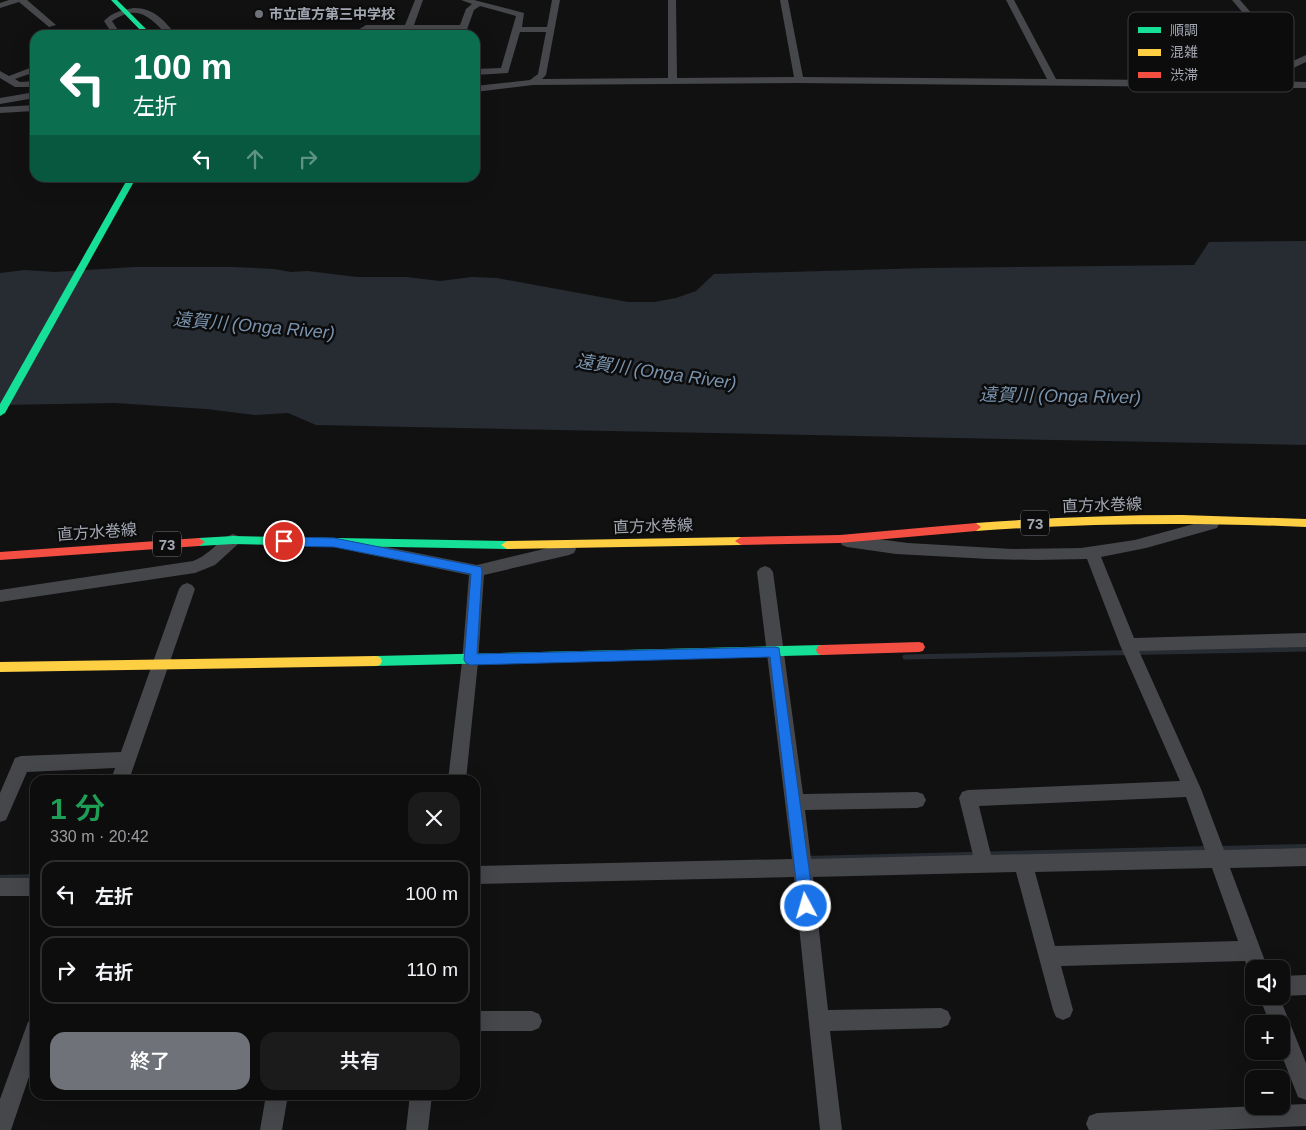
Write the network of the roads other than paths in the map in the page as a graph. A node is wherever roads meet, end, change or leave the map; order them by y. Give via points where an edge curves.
1 (17, 0) edge
2 (22, 0) edge
3 (114, 0) edge
4 (419, 0) edge
5 (465, 0) edge
6 (556, 0) edge
7 (672, 0) edge
8 (784, 0) edge
9 (1010, 0) edge
10 (1236, 0) edge
11 (478, 4) junction
12 (0, 6) edge
13 (1246, 12) edge
14 (128, 14) junction
15 (52, 25) dead end
16 (517, 29) junction
17 (113, 30) edge
18 (144, 30) edge
19 (167, 30) edge
20 (363, 30) edge
21 (386, 30) edge
22 (408, 30) edge
23 (463, 30) edge
24 (551, 30) junction
25 (1306, 58) edge
26 (1294, 64) edge
27 (30, 70) edge
28 (480, 72) edge
29 (4, 76) edge
30 (799, 80) junction
31 (673, 81) junction
32 (532, 82) junction
33 (1053, 82) junction
34 (1128, 82) edge
35 (30, 84) edge
36 (480, 90) edge
37 (1128, 90) edge
38 (480, 91) edge
39 (30, 96) edge
40 (0, 101) edge
41 (30, 108) edge
42 (0, 110) edge
43 (130, 182) edge
44 (0, 413) edge
45 (1230, 519) junction
46 (1306, 523) edge
47 (840, 539) junction
48 (233, 540) junction
49 (334, 543) junction
50 (587, 544) junction
51 (1092, 552) junction
52 (0, 556) edge
53 (477, 571) junction
54 (764, 572) dead end
55 (187, 590) dead end
56 (0, 596) edge
57 (1306, 640) edge
58 (919, 647) dead end
59 (1131, 650) junction
60 (776, 657) junction
61 (470, 663) junction
62 (0, 667) edge
63 (159, 669) junction
64 (127, 760) junction
65 (122, 775) edge
66 (458, 775) edge
67 (1192, 789) junction
68 (918, 800) dead end
69 (795, 802) junction
70 (0, 814) edge
71 (1216, 852) junction
72 (983, 857) junction
73 (1306, 858) edge
74 (802, 861) junction
75 (1023, 864) junction
76 (480, 874) edge
77 (30, 886) edge
78 (0, 888) edge
79 (1048, 956) junction
80 (1254, 960) edge
81 (1306, 985) edge
82 (1290, 986) edge
83 (1063, 1010) dead end
84 (941, 1018) dead end
85 (480, 1021) edge
86 (532, 1021) dead end
87 (818, 1021) junction
88 (1290, 1048) edge
89 (30, 1049) edge
90 (1306, 1089) edge
91 (276, 1100) edge
92 (420, 1100) edge
93 (1306, 1115) edge
94 (1097, 1124) dead end
95 (0, 1130) edge
96 (271, 1130) edge
97 (417, 1130) edge
98 (831, 1130) edge

1 - 12 street
2 - 15 street
3 - 14 street
4 - 22 street
5 - 11 street
6 - 24 street
7 - 31 street
8 - 30 street
9 - 33 street
10 - 13 street
11 - 16 street via 521,15
11 - 23 street via 470,9
14 - 17 street via 108,21
14 - 18 street
14 - 19 street via 147,10
16 - 24 street
16 - 28 street via 505,71
20 - 21 street
24 - 32 street via 542,75
25 - 26 street
27 - 29 street
29 - 35 street via 18,85
30 - 31 street
30 - 33 street
31 - 32 street
32 - 36 street
33 - 34 street
37 - 38 street
39 - 40 street
41 - 42 street
43 - 44 street
45 - 46 street, 直方水巻線 / 73
45 - 47 street, 直方水巻線 / 73 via 1024,524
45 - 51 street via 1124,548
47 - 50 street, 直方水巻線 / 73
47 - 51 street via 870,547 1020,554
48 - 49 street, 直方水巻線 / 73
48 - 52 street, 直方水巻線 / 73
48 - 56 street via 210,561 195,567
49 - 50 street, 直方水巻線 / 73
49 - 53 street
50 - 53 street
51 - 59 street
53 - 61 street
54 - 60 street
55 - 63 street
57 - 59 street
58 - 60 street
59 - 67 street
60 - 61 street
60 - 69 street
61 - 63 street
61 - 66 street
62 - 63 street
63 - 64 street
64 - 65 street
64 - 70 street via 21,764
67 - 71 street
67 - 72 street via 968,798
68 - 69 street
69 - 74 street
71 - 73 street
71 - 75 street
71 - 80 street
72 - 74 street
72 - 75 street
74 - 76 street
74 - 87 street
75 - 79 street
77 - 78 street
79 - 80 street
79 - 83 street
81 - 82 street
84 - 87 street
85 - 86 street
87 - 98 street
88 - 90 street
89 - 95 street
91 - 96 street
92 - 97 street
93 - 94 street

